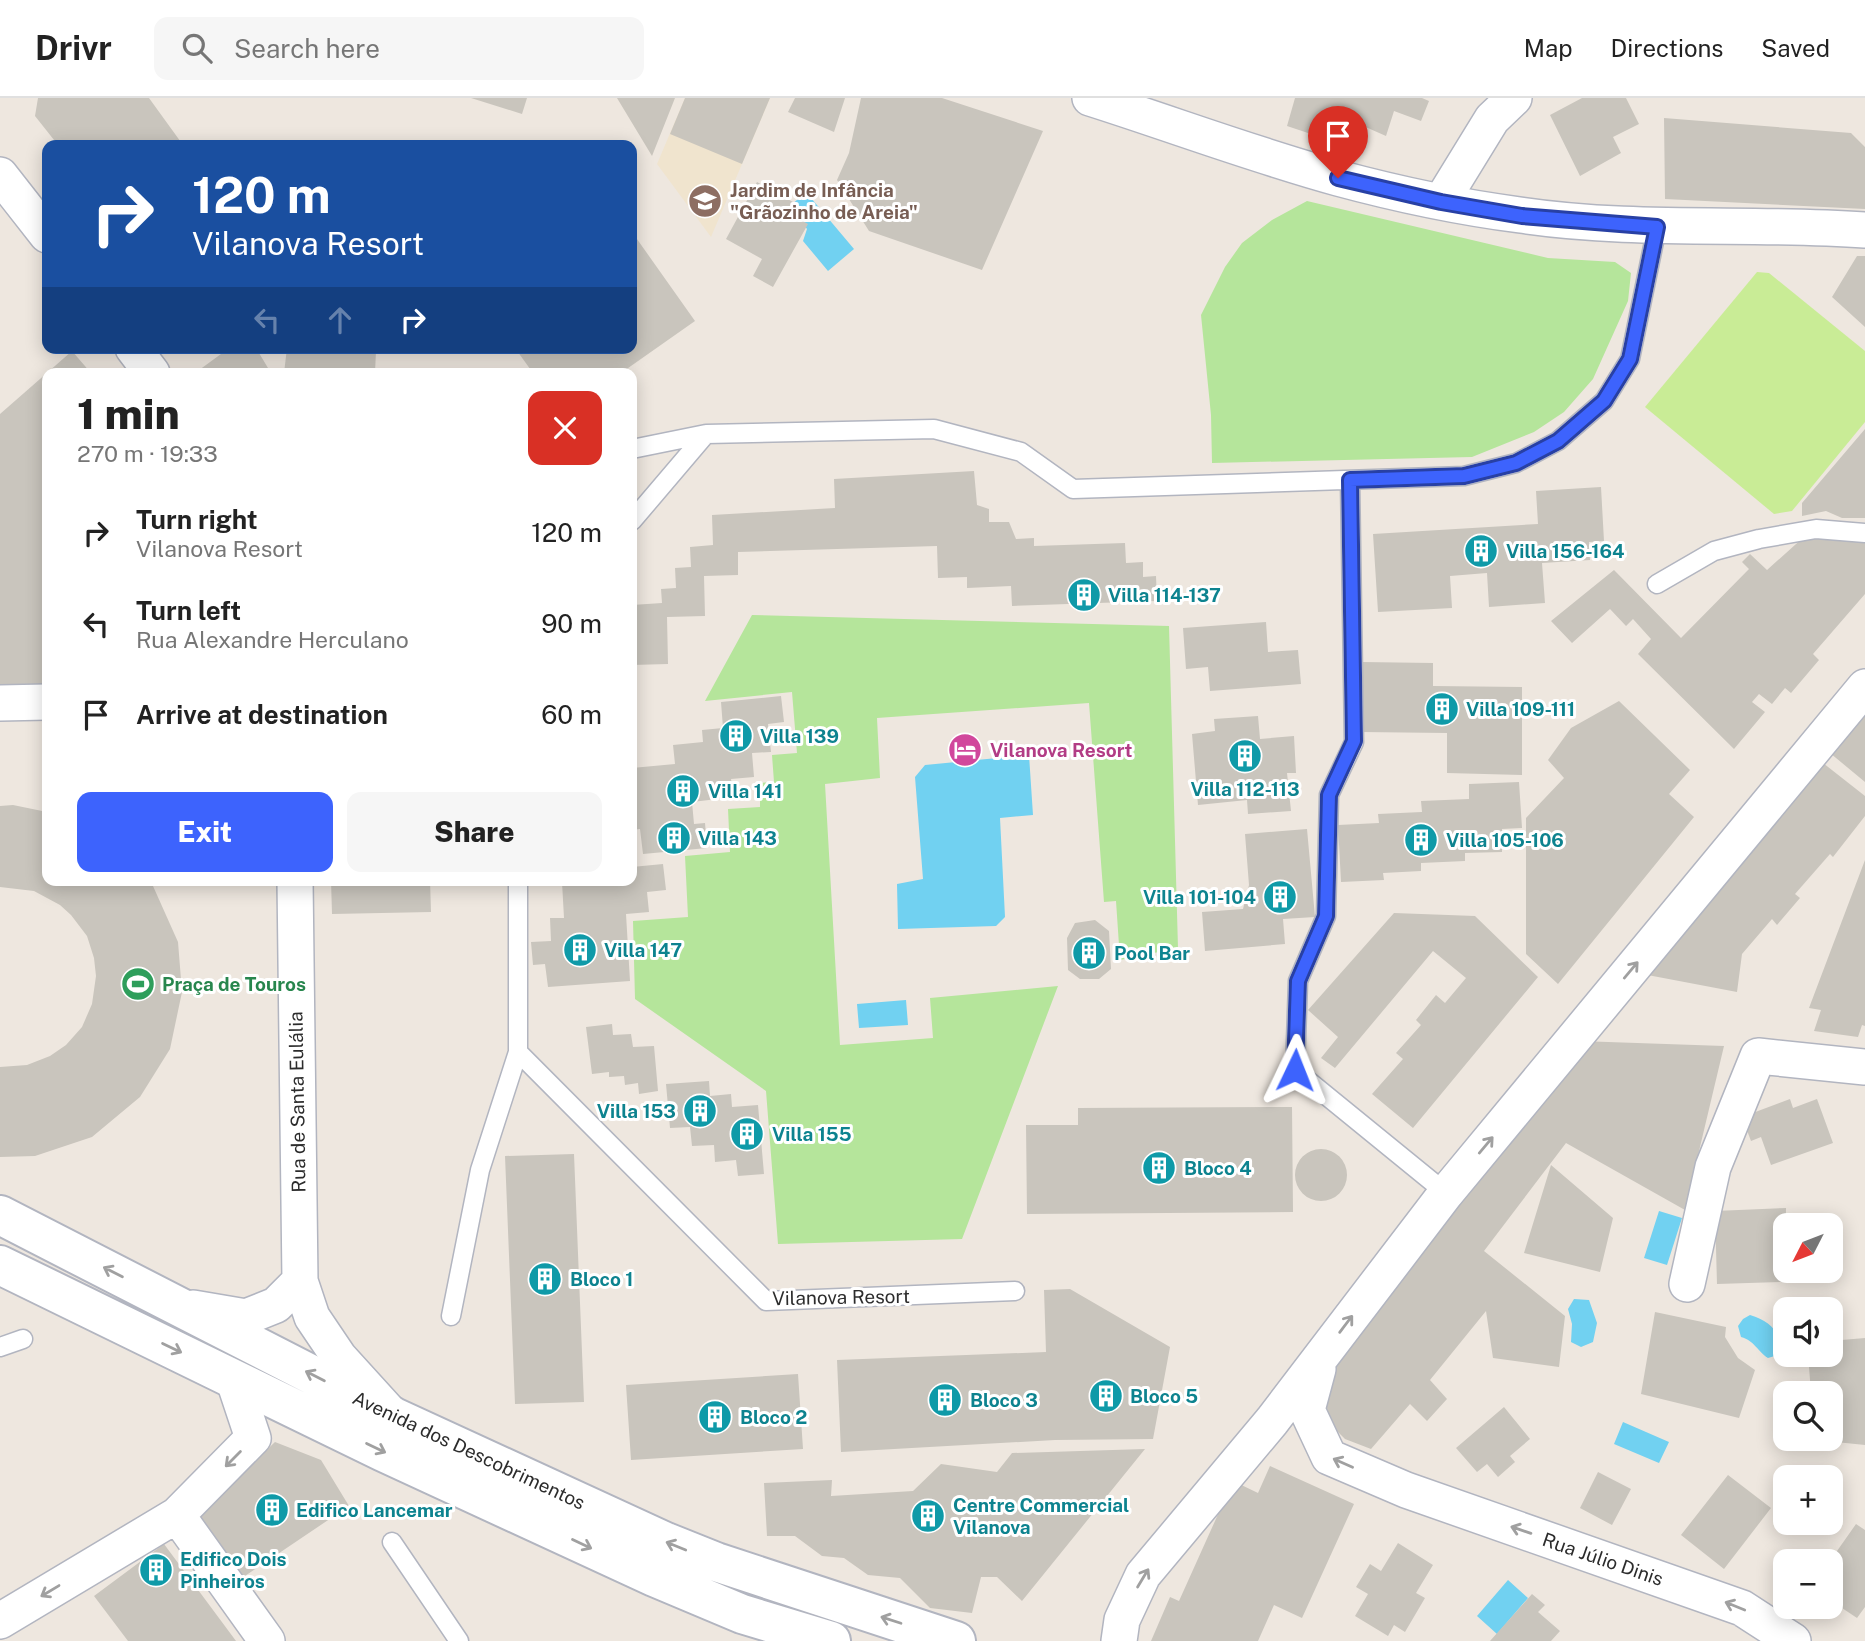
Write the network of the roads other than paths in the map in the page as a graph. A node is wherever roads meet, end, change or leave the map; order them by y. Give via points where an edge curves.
1 (1514, 98) edge
2 (1096, 99) edge
3 (0, 176) edge
4 (1441, 202) junction
5 (1657, 227) junction
6 (42, 229) edge
7 (1865, 230) edge
8 (138, 354) edge
9 (148, 368) edge
10 (706, 434) junction
11 (637, 448) edge
12 (1350, 480) junction
13 (637, 515) edge
14 (1865, 533) edge
15 (1657, 584) dead end
16 (1865, 687) edge
17 (42, 702) edge
18 (0, 703) edge
19 (295, 886) edge
20 (518, 886) edge
21 (518, 1052) junction
22 (1865, 1067) edge
23 (1446, 1193) junction
24 (0, 1215) edge
25 (0, 1265) edge
26 (300, 1281) junction
27 (1687, 1284) dead end
28 (1015, 1291) dead end
29 (182, 1307) junction
30 (451, 1316) dead end
31 (23, 1339) dead end
32 (0, 1347) edge
33 (1322, 1356) junction
34 (233, 1377) junction
35 (394, 1417) junction
36 (177, 1515) junction
37 (392, 1542) dead end
38 (742, 1614) junction
39 (0, 1621) edge
40 (267, 1641) edge
41 (459, 1641) edge
42 (788, 1641) edge
43 (831, 1641) edge
44 (956, 1641) edge
45 (1119, 1641) edge
46 (1793, 1641) edge

1 - 4 street via 1492,118
2 - 4 street via 1338,178
3 - 6 street
4 - 5 street via 1522,216
5 - 7 street
5 - 12 lane via 1630,359 1604,401 1558,441 1516,463 1464,476
8 - 9 street
10 - 11 lane
10 - 12 lane via 934,429 1021,452 1073,489
10 - 13 lane
12 - 23 lane via 1354,741 1329,795 1326,916 1298,981 1295,1070
14 - 15 lane via 1816,528 1759,539 1714,551
23 -> 16 street
17 - 18 street
19 - 26 street, Rua de Santa Eulália
20 - 21 lane
21 - 28 lane, Vilanova Resort via 766,1301
21 - 30 lane via 480,1170
22 - 27 street via 1758,1056 1713,1167
33 -> 23 street
29 -> 24 main road, Avenida dos Descobrimentos
25 -> 34 main road, Avenida dos Descobrimentos
26 - 29 street via 276,1305 246,1317
26 - 35 street, Rua de Santa Eulália via 312,1317 339,1357
35 -> 29 main road, Avenida dos Descobrimentos
31 - 32 lane
45 -> 33 street via 1122,1620 1143,1575
46 -> 33 street, Rua Júlio Dinis via 1742,1608 1406,1490 1329,1457 1307,1410
34 -> 36 street via 253,1438
34 -> 38 main road, Avenida dos Descobrimentos via 383,1452
44 -> 35 main road, Avenida dos Descobrimentos via 716,1562
36 -> 39 street
36 - 40 street
37 - 41 lane
38 - 42 street
38 - 43 main road, Avenida dos Descobrimentos

